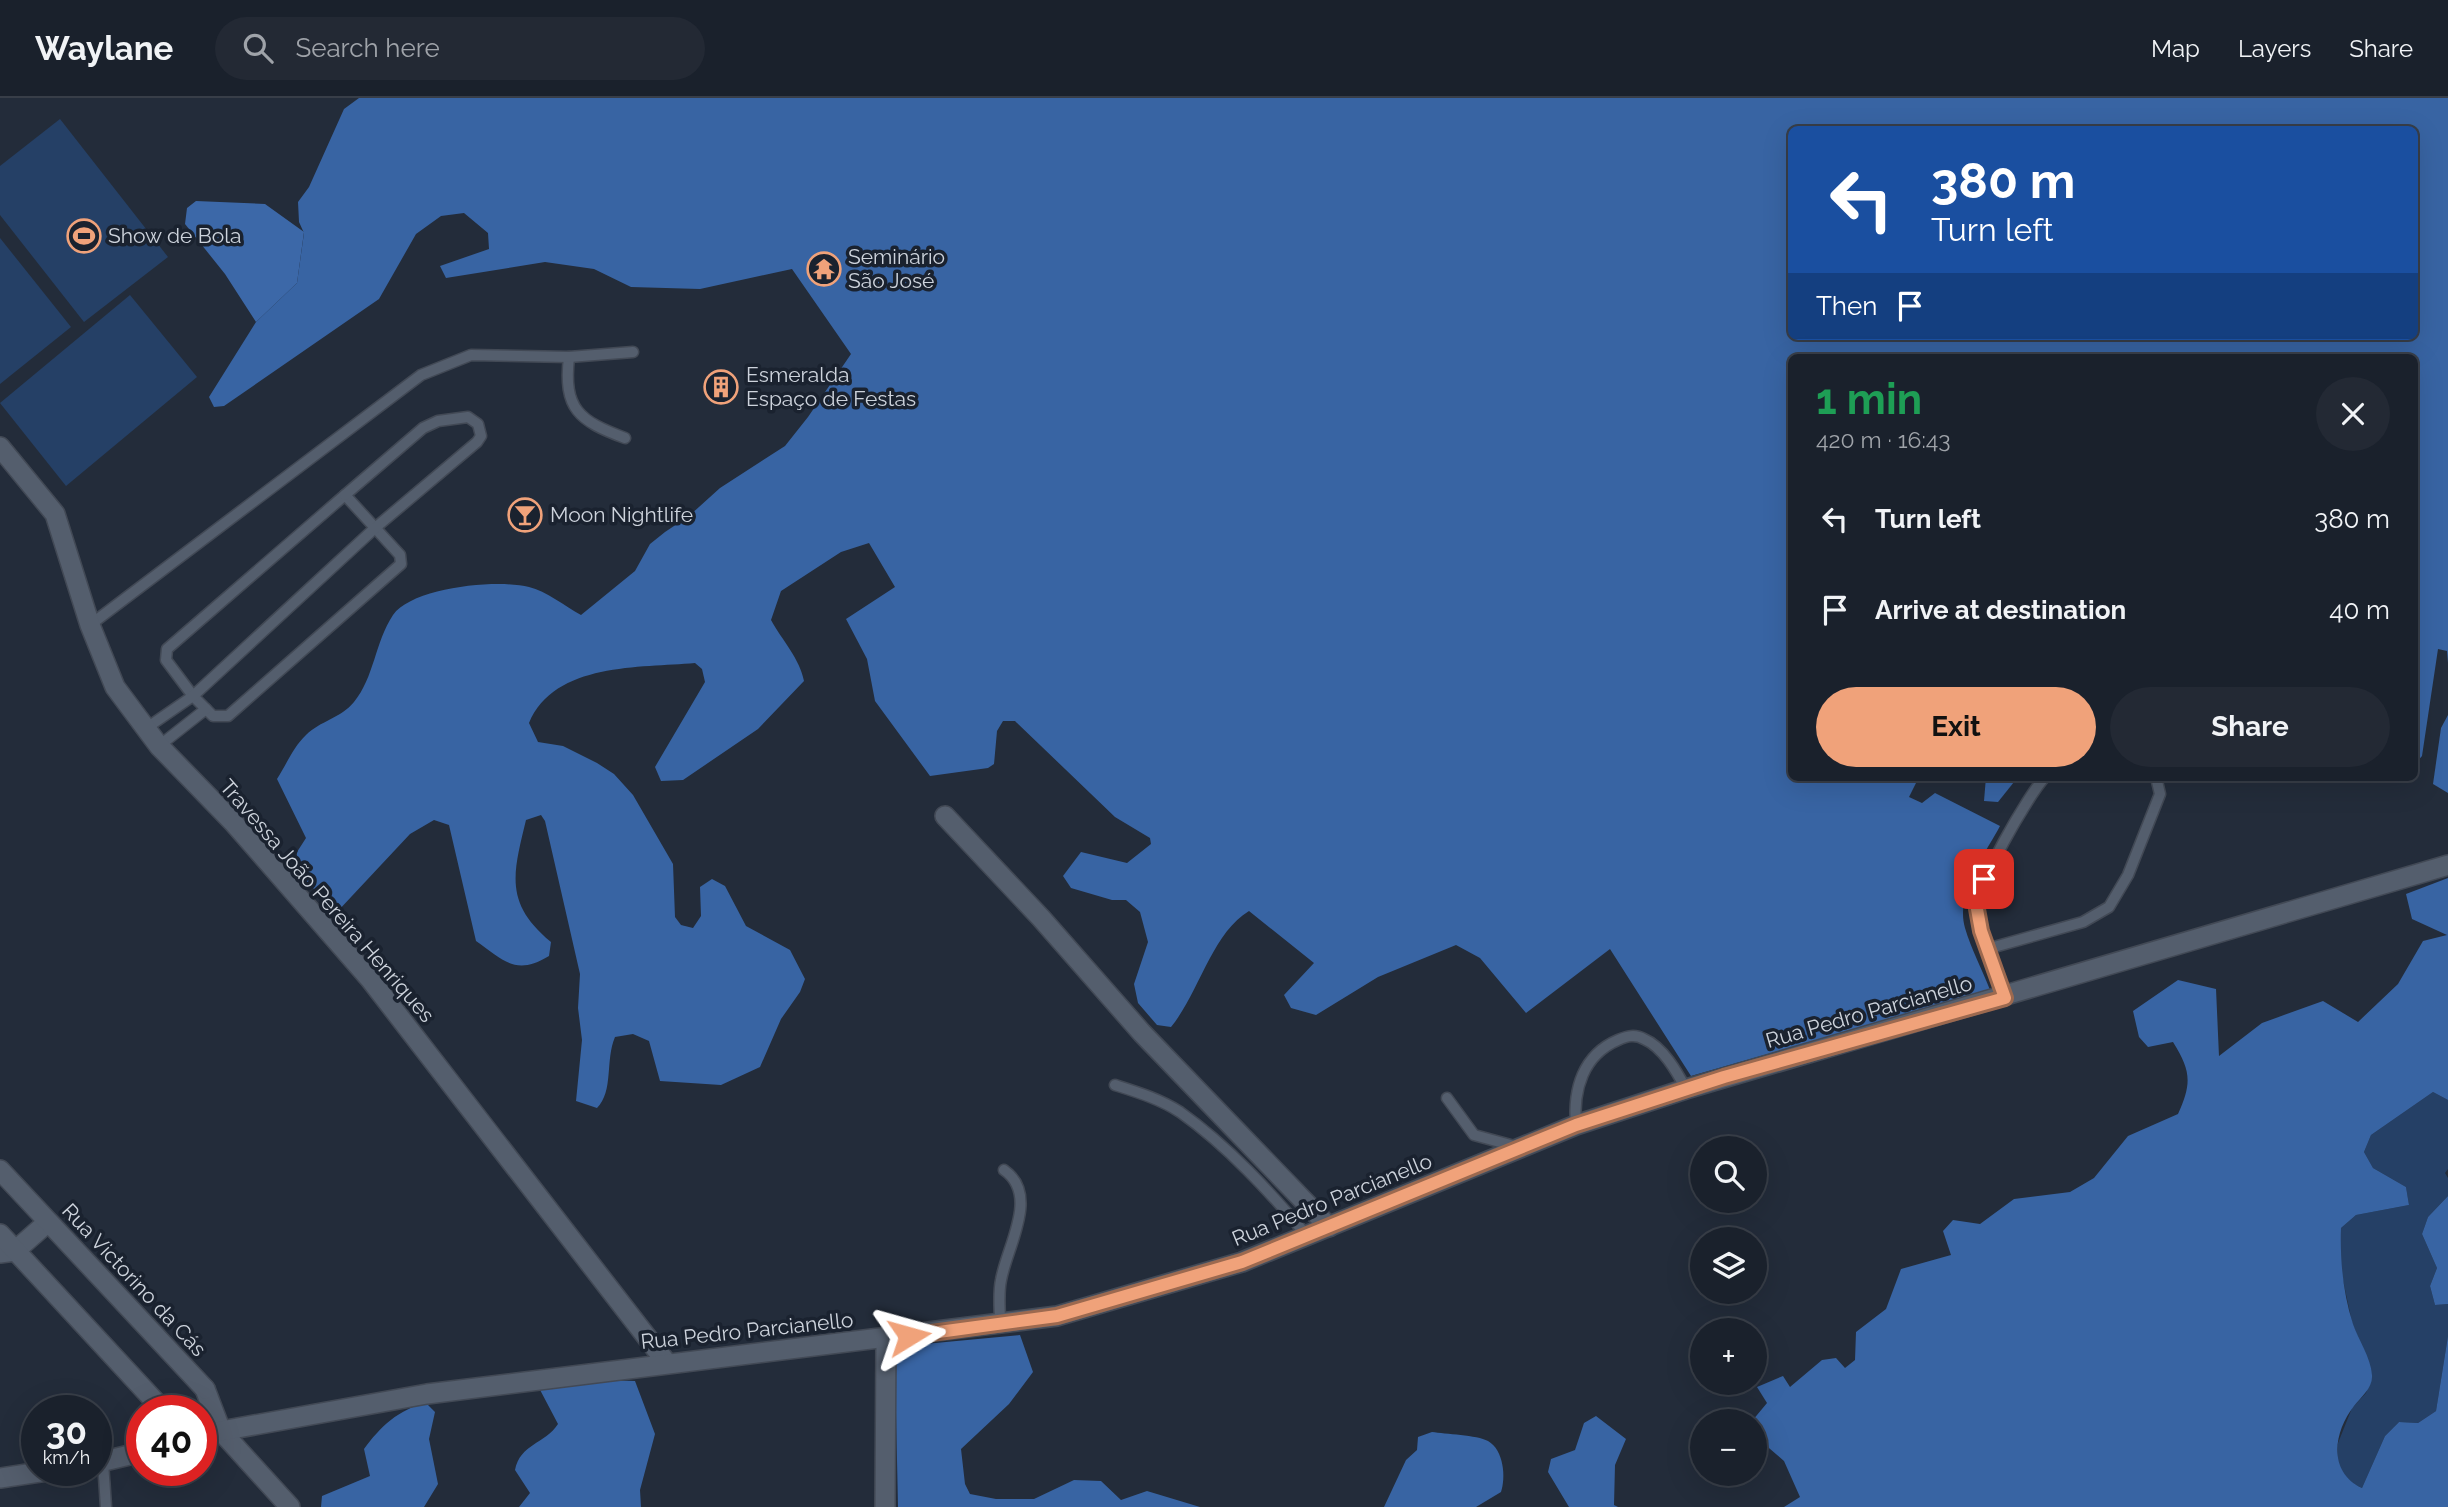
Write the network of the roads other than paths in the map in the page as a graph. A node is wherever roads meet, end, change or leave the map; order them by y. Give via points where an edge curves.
1 (633, 352) dead end
2 (569, 357) junction
3 (625, 438) dead end
4 (0, 447) edge
5 (345, 495) junction
6 (375, 528) junction
7 (90, 625) junction
8 (193, 695) junction
9 (206, 709) junction
10 (145, 729) junction
11 (159, 746) junction
12 (2043, 781) edge
13 (2157, 781) edge
14 (945, 816) dead end
15 (2448, 865) edge
16 (1987, 949) junction
17 (2005, 998) junction
18 (1115, 1085) dead end
19 (1686, 1089) junction
20 (1447, 1098) dead end
21 (1576, 1125) junction
22 (1520, 1148) junction
23 (0, 1170) edge
24 (1004, 1170) dead end
25 (48, 1222) junction
26 (1329, 1227) junction
27 (0, 1234) edge
28 (1308, 1237) junction
29 (7, 1252) edge
30 (1000, 1323) junction
31 (886, 1339) junction
32 (666, 1362) junction
33 (148, 1395) edge
34 (217, 1430) edge
35 (221, 1431) junction
36 (217, 1432) edge
37 (21, 1475) edge
38 (0, 1478) edge
39 (103, 1486) edge
40 (106, 1507) edge
41 (290, 1507) edge
42 (886, 1507) edge

1 - 2 lane
2 - 3 lane via 566,387 582,417
2 - 7 lane via 471,355 421,375
4 - 7 street, Travessa João Pereira Henriques via 55,514
5 - 6 lane
5 - 6 lane via 423,428 468,417 478,424 477,442
5 - 8 lane via 167,649 166,660
6 - 8 lane
6 - 9 lane via 400,555 401,564 228,716 214,716
7 - 10 street, Travessa João Pereira Henriques via 115,687
8 - 9 lane
8 - 10 lane
9 - 11 lane
10 - 11 street, Travessa João Pereira Henriques
11 - 32 street, Travessa João Pereira Henriques via 233,822 370,979
12 - 16 lane via 1984,879 1977,909
13 - 16 lane via 2160,794 2128,876 2109,907 2083,922
14 - 26 street via 1142,1033
15 - 17 street, Rua Pedro Parcianello
16 - 17 lane
17 - 19 street, Rua Pedro Parcianello
18 - 28 lane via 1180,1112 1270,1193
19 - 21 street, Rua Pedro Parcianello
19 - 21 lane via 1659,1051 1644,1038 1629,1035 1603,1046 1589,1060 1579,1081
20 - 22 lane via 1474,1135
21 - 22 street, Rua Pedro Parcianello
22 - 26 street, Rua Pedro Parcianello
23 - 25 street, Rua Victorino da Cás
24 - 30 lane via 1021,1189 1018,1225 1000,1284
25 - 29 street
25 - 35 street, Rua Victorino da Cás via 205,1389
26 - 28 street, Rua Pedro Parcianello
27 - 29 street
28 - 30 street, Rua Pedro Parcianello via 1242,1262 1057,1316
29 - 33 street
30 - 31 street, Rua Pedro Parcianello
31 - 32 street, Rua Pedro Parcianello
31 - 42 street
32 - 35 street, Rua Pedro Parcianello via 427,1394
34 - 35 street
35 - 36 street, Rua Pedro Parcianello
35 - 41 street, Rua Victorino da Cás
37 - 38 street
39 - 40 lane

